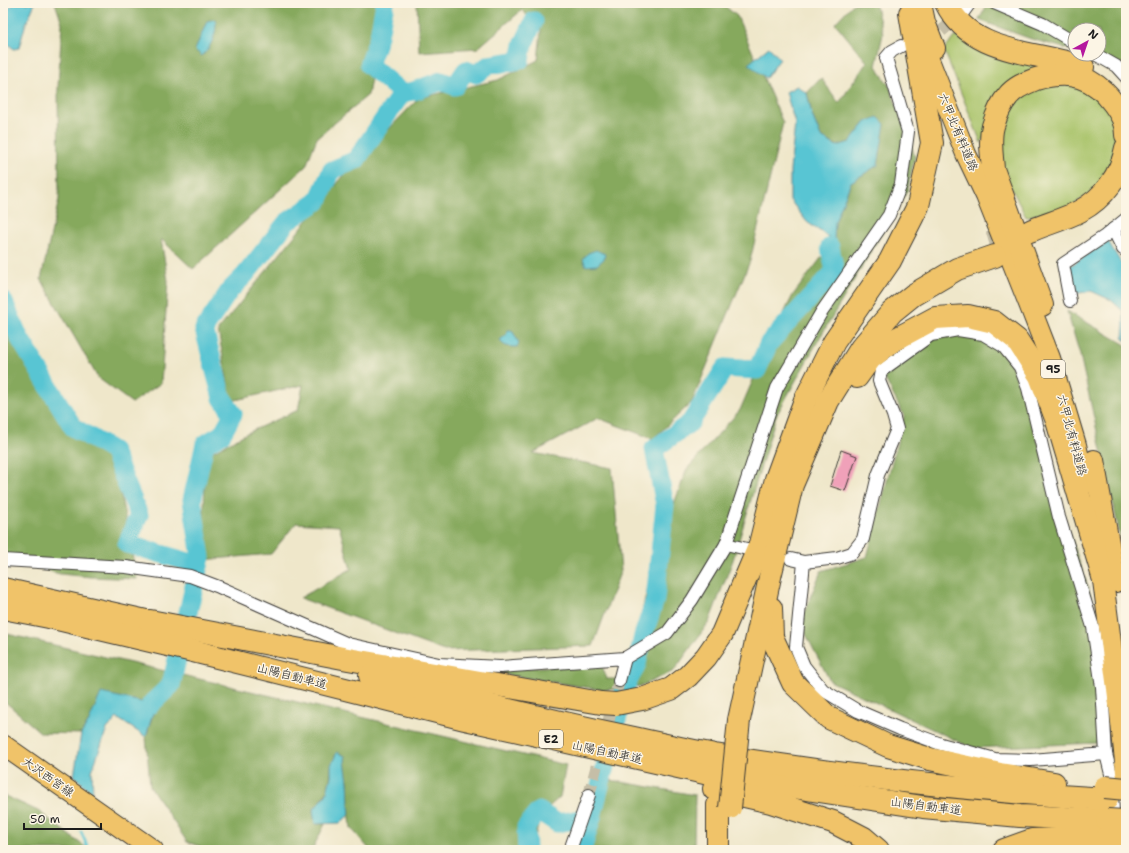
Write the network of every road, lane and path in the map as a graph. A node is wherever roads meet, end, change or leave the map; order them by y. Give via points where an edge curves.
1 (970, 3) edge
2 (994, 3) edge
3 (913, 6) edge
4 (954, 8) edge
5 (1067, 38) edge
6 (901, 46) dead end
7 (1107, 61) edge
8 (1126, 77) edge
9 (1126, 101) edge
10 (1126, 135) edge
11 (1126, 148) edge
12 (1126, 182) edge
13 (1126, 219) edge
14 (1113, 229) junction
15 (1126, 251) edge
16 (1070, 301) dead end
17 (1042, 305) junction
18 (805, 400) junction
19 (811, 440) junction
20 (726, 544) junction
21 (753, 547) junction
22 (791, 559) dead end
23 (3, 560) edge
24 (804, 562) junction
25 (770, 577) junction
26 (1104, 580) junction
27 (3, 589) edge
28 (3, 608) edge
29 (150, 621) junction
30 (625, 658) junction
31 (1126, 660) edge
32 (619, 681) tunnel mouth
33 (465, 719) junction
34 (732, 720) junction
35 (3, 745) edge
36 (1106, 754) junction
37 (1126, 772) edge
38 (1126, 789) edge
39 (589, 795) tunnel mouth
40 (724, 807) junction
41 (1115, 819) edge
42 (153, 850) edge
43 (570, 850) edge
44 (718, 850) edge
45 (730, 850) edge
46 (878, 850) edge
47 (1004, 850) edge

1 - 4 street
2 - 5 street via 1043,24
3 - 17 main road, 六甲北有料道路 / 95 via 925,22
3 - 18 highway via 932,143 918,206 890,261 834,342
3 - 26 main road, 六甲北有料道路 / 95 via 966,154 986,196 1050,358 1076,445
4 - 9 highway via 961,24 987,42 1004,49 1070,62 1086,68 1114,86
6 - 20 street via 886,58 908,132 901,184 889,215 821,314 777,388
7 - 8 street
10 - 17 highway via 1126,126 1121,114 1108,96 1095,84 1065,74 1051,75 1022,84 1008,95 999,110 991,144 993,169
11 - 12 highway via 1124,161 1112,183 1098,198 1032,236 1083,225 1105,209
13 - 14 street
14 - 15 street
14 - 16 street via 1063,264
17 - 31 main road, 六甲北有料道路 / 95 via 1057,341 1092,452 1118,594
18 - 19 highway via 882,309 932,271 992,249 913,295 892,312 861,348 828,401
18 - 21 highway
19 - 25 highway via 792,485
19 - 26 highway via 870,359 894,340 935,318 968,316 994,322 1017,340 1040,376 1057,422
20 - 21 street
20 - 30 street via 692,600 667,633
21 - 29 highway via 722,634 706,657 671,689 642,699 616,704 556,696
21 - 34 highway
22 - 24 street
23 - 30 street via 126,567 190,576 348,644 439,664 500,667
24 - 36 street via 796,647 804,666 822,690 858,711 900,729 995,759 1031,760
24 - 36 street via 852,554 863,539 878,475 897,429 879,381 881,371 931,335 958,330 983,334 1003,346 1020,367 1028,388 1058,517 1093,627 1102,687
25 - 34 highway
25 - 41 highway via 772,637 793,683 829,718 888,746 930,759 1043,782
26 - 37 main road, 六甲北有料道路 / 95
27 - 29 highway, 山陽自動車道 / E2
28 - 33 highway, 山陽自動車道 / E2 via 193,651
29 - 41 highway, 山陽自動車道 / E2 via 566,724 713,754 840,774 1023,794
30 - 32 street
33 - 41 highway, 山陽自動車道 / E2 via 710,774 832,794 923,807 998,814
33 - 46 highway via 628,770 771,802 812,815 833,822 864,838
34 - 40 highway, bridge
35 - 42 main road, 大沢西宮線
36 - 41 street via 1111,774
38 - 41 highway, bridge
39 - 43 street
40 - 44 highway
40 - 45 highway
41 - 47 highway via 1032,840

